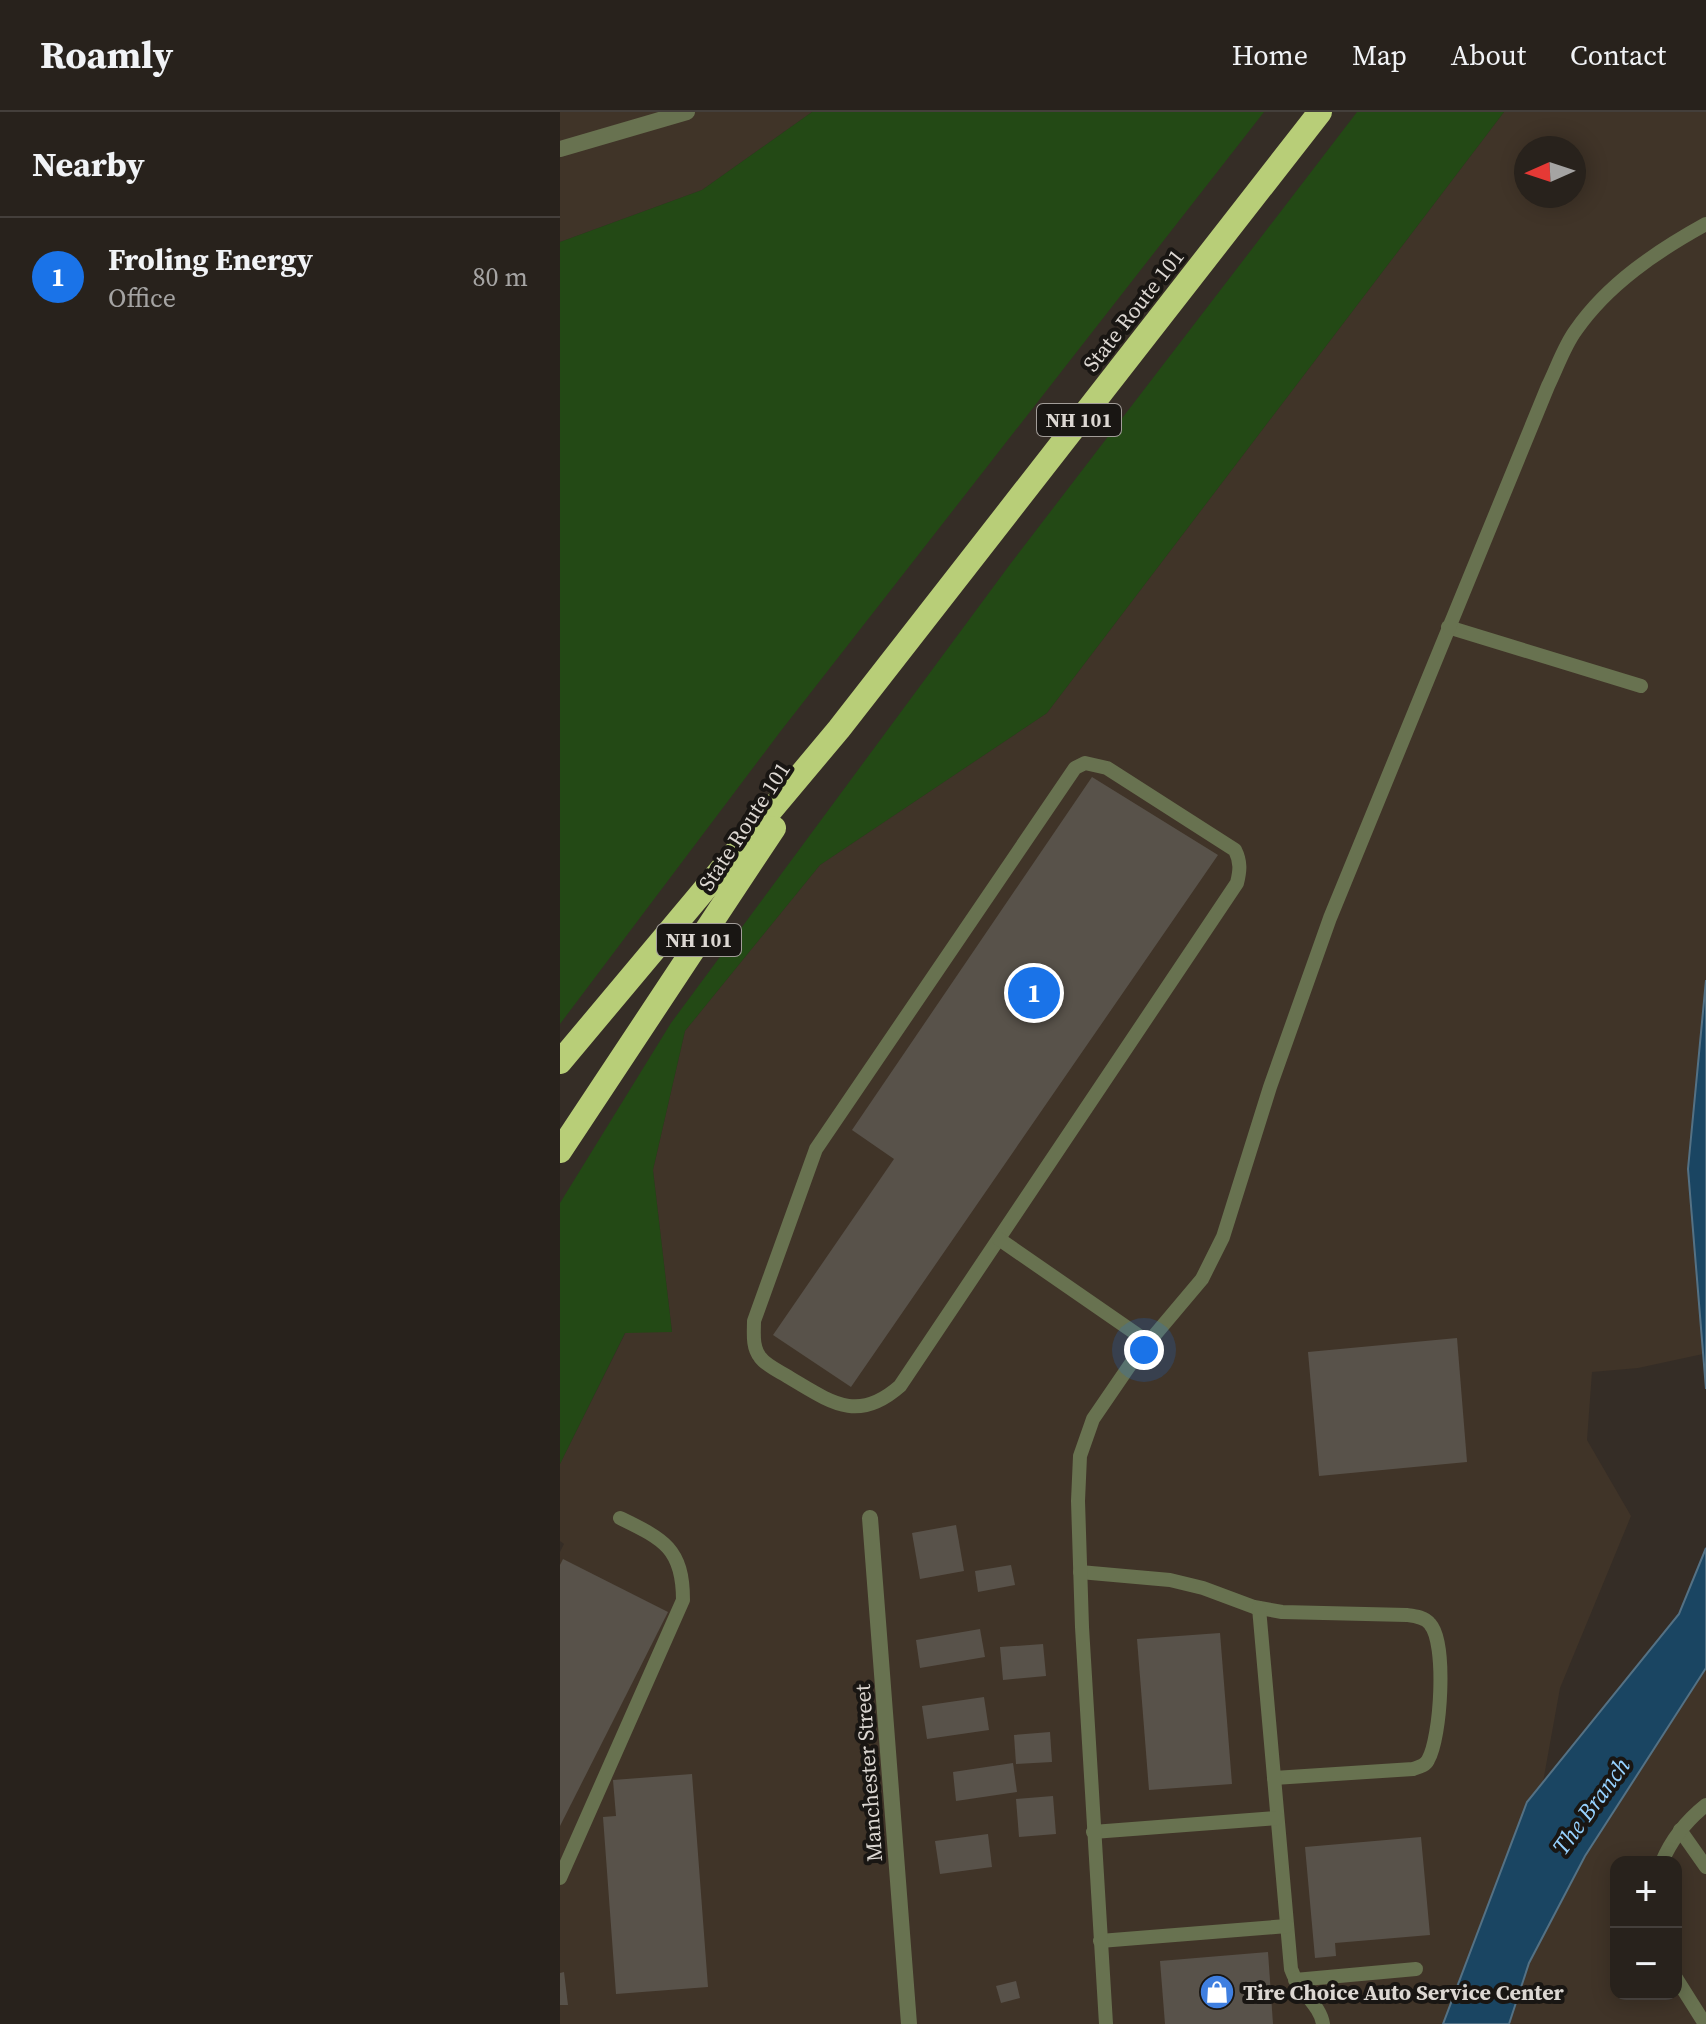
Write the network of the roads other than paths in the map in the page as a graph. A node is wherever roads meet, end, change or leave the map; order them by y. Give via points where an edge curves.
1 (687, 112) edge
2 (1320, 112) edge
3 (560, 149) edge
4 (1706, 224) edge
5 (1448, 627) junction
6 (1641, 686) dead end
7 (839, 729) junction
8 (560, 1062) edge
9 (560, 1151) edge
10 (999, 1239) junction
11 (1148, 1342) junction
12 (620, 1518) dead end
13 (870, 1518) dead end
14 (1080, 1572) junction
15 (1259, 1608) junction
16 (1274, 1778) junction
17 (1706, 1805) edge
18 (1277, 1818) junction
19 (1680, 1830) junction
20 (1093, 1832) junction
21 (1664, 1856) edge
22 (1706, 1867) edge
23 (560, 1878) edge
24 (1287, 1926) junction
25 (1100, 1941) junction
26 (1416, 1969) dead end
27 (1295, 1980) junction
28 (1682, 1988) edge
29 (909, 2024) edge
30 (1106, 2024) edge
31 (1323, 2024) edge
32 (1705, 2024) edge

1 - 3 street
2 - 7 highway, State Route 101 / NH 101
4 - 5 lane via 1610,289 1574,332
5 - 6 lane
5 - 11 lane via 1330,918 1223,1237 1202,1279
7 - 8 highway, State Route 101 / NH 101
7 - 9 highway, State Route 101 / NH 101
10 - 10 lane via 1237,883 1240,870 1235,850 1096,764 1075,768 816,1149 754,1321 761,1359 827,1401 872,1406 884,1400 900,1386
10 - 11 lane
11 - 14 lane via 1093,1419 1080,1456
12 - 23 lane via 668,1545 681,1572 683,1600
13 - 29 street, Manchester Street
14 - 15 lane via 1170,1580
14 - 20 lane
15 - 16 lane
15 - 16 lane via 1419,1617 1430,1624 1437,1639 1435,1740 1424,1765
16 - 18 lane
17 - 19 lane
18 - 20 lane
18 - 24 lane
19 - 21 lane
19 - 22 lane
20 - 25 lane
24 - 25 lane
24 - 27 lane
25 - 30 lane
26 - 27 lane
27 - 31 lane
28 - 32 lane

